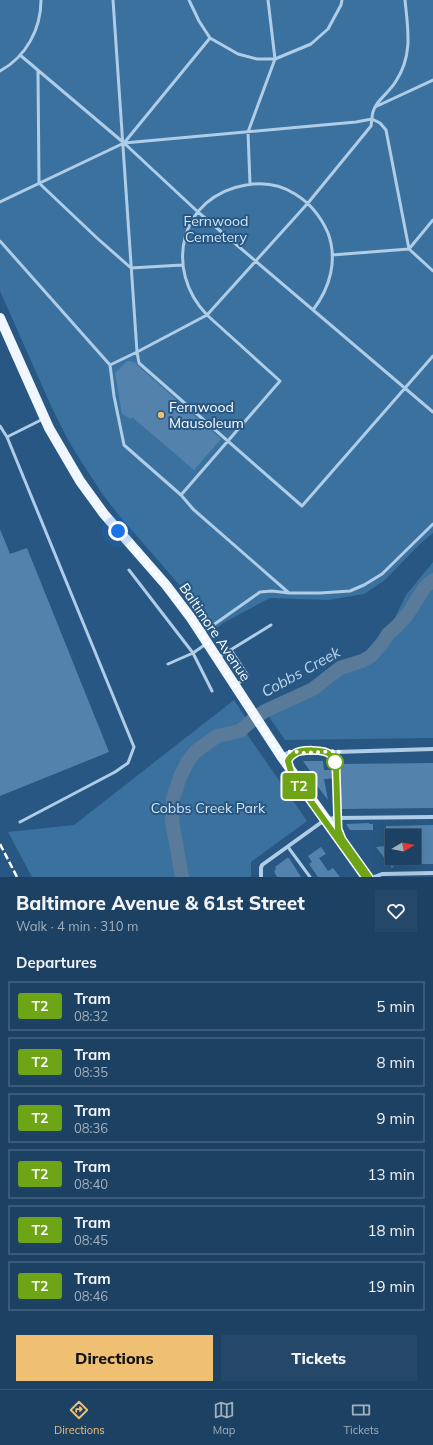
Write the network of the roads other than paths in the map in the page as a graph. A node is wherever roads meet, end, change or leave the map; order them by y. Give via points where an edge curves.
1 (41, 0) edge
2 (113, 0) edge
3 (189, 0) edge
4 (268, 0) edge
5 (342, 0) edge
6 (405, 0) edge
7 (210, 38) junction
8 (20, 55) junction
9 (275, 59) junction
10 (0, 71) edge
11 (38, 71) junction
12 (433, 80) edge
13 (375, 107) junction
14 (372, 119) junction
15 (248, 132) junction
16 (124, 144) junction
17 (39, 184) junction
18 (250, 184) junction
19 (0, 202) edge
20 (308, 203) junction
21 (198, 212) junction
22 (433, 220) edge
23 (0, 242) edge
24 (409, 249) junction
25 (332, 255) junction
26 (256, 261) junction
27 (182, 265) junction
28 (131, 268) junction
29 (433, 271) edge
30 (313, 310) junction
31 (207, 315) junction
32 (0, 318) edge
33 (137, 352) junction
34 (433, 356) edge
35 (110, 365) junction
36 (404, 388) junction
37 (433, 412) edge
38 (45, 418) junction
39 (0, 426) edge
40 (7, 437) junction
41 (227, 441) junction
42 (181, 495) junction
43 (433, 524) edge
44 (129, 570) dead end
45 (289, 593) junction
46 (271, 625) dead end
47 (202, 633) junction
48 (208, 643) junction
49 (231, 650) junction
50 (193, 653) junction
51 (218, 658) junction
52 (168, 664) dead end
53 (235, 685) junction
54 (212, 691) dead end
55 (433, 749) edge
56 (281, 756) junction
57 (433, 817) edge
58 (326, 819) junction
59 (20, 822) dead end
60 (288, 846) junction
61 (433, 873) edge
62 (262, 876) edge
63 (310, 877) edge
64 (367, 877) edge
65 (374, 877) edge

1 - 8 lane via 36,29 30,43
2 - 16 lane
3 - 7 lane via 198,21
4 - 9 lane
5 - 9 lane via 342,5 328,29 311,44
6 - 13 lane via 408,53 396,82
7 - 9 lane via 238,54
7 - 16 lane
8 - 10 lane
8 - 11 lane
9 - 15 lane
11 - 16 lane
11 - 17 lane
12 - 13 lane
13 - 14 lane
14 - 15 lane
14 - 20 lane via 371,126
14 - 24 lane via 386,130
15 - 16 lane
15 - 18 lane
16 - 17 lane
16 - 21 lane
16 - 28 lane
17 - 19 lane
17 - 28 lane
18 - 20 lane via 281,188
18 - 21 lane via 227,190
20 - 25 lane via 325,227
20 - 26 lane
21 - 26 lane
21 - 27 lane via 187,232
22 - 24 lane
23 - 35 lane
24 - 25 lane
24 - 29 lane
25 - 30 lane via 330,279
26 - 30 lane
26 - 31 lane
27 - 28 lane
27 - 31 lane via 188,287 199,307
28 - 33 lane
30 - 36 lane
31 - 33 lane
31 - 41 lane via 280,381
32 - 38 main road, Baltimore Avenue
33 - 35 lane
33 - 41 lane via 139,363
34 - 36 lane
35 - 42 lane via 124,445
36 - 37 lane
36 - 41 lane via 302,506
38 - 40 lane
38 - 47 main road, Baltimore Avenue via 66,458 91,496 166,585
39 - 40 lane
40 - 59 lane via 134,747 128,763 115,772
41 - 42 lane
42 - 45 lane via 193,509
43 - 45 lane via 382,574 364,585 350,591
44 - 50 lane
45 - 47 lane via 260,592
46 - 49 lane
47 - 48 main road, Baltimore Avenue
48 - 50 lane
48 - 51 main road, Baltimore Avenue
49 - 51 lane
49 - 53 lane via 248,676
50 - 52 lane
50 - 54 lane
51 - 53 main road, Baltimore Avenue
53 - 56 main road, Baltimore Avenue
55 - 56 street via 303,753 293,751
56 - 58 main road, Baltimore Avenue
57 - 58 street
58 - 60 street
58 - 64 main road, Baltimore Avenue
60 - 62 street via 262,865
60 - 63 lane
61 - 65 street via 382,874

